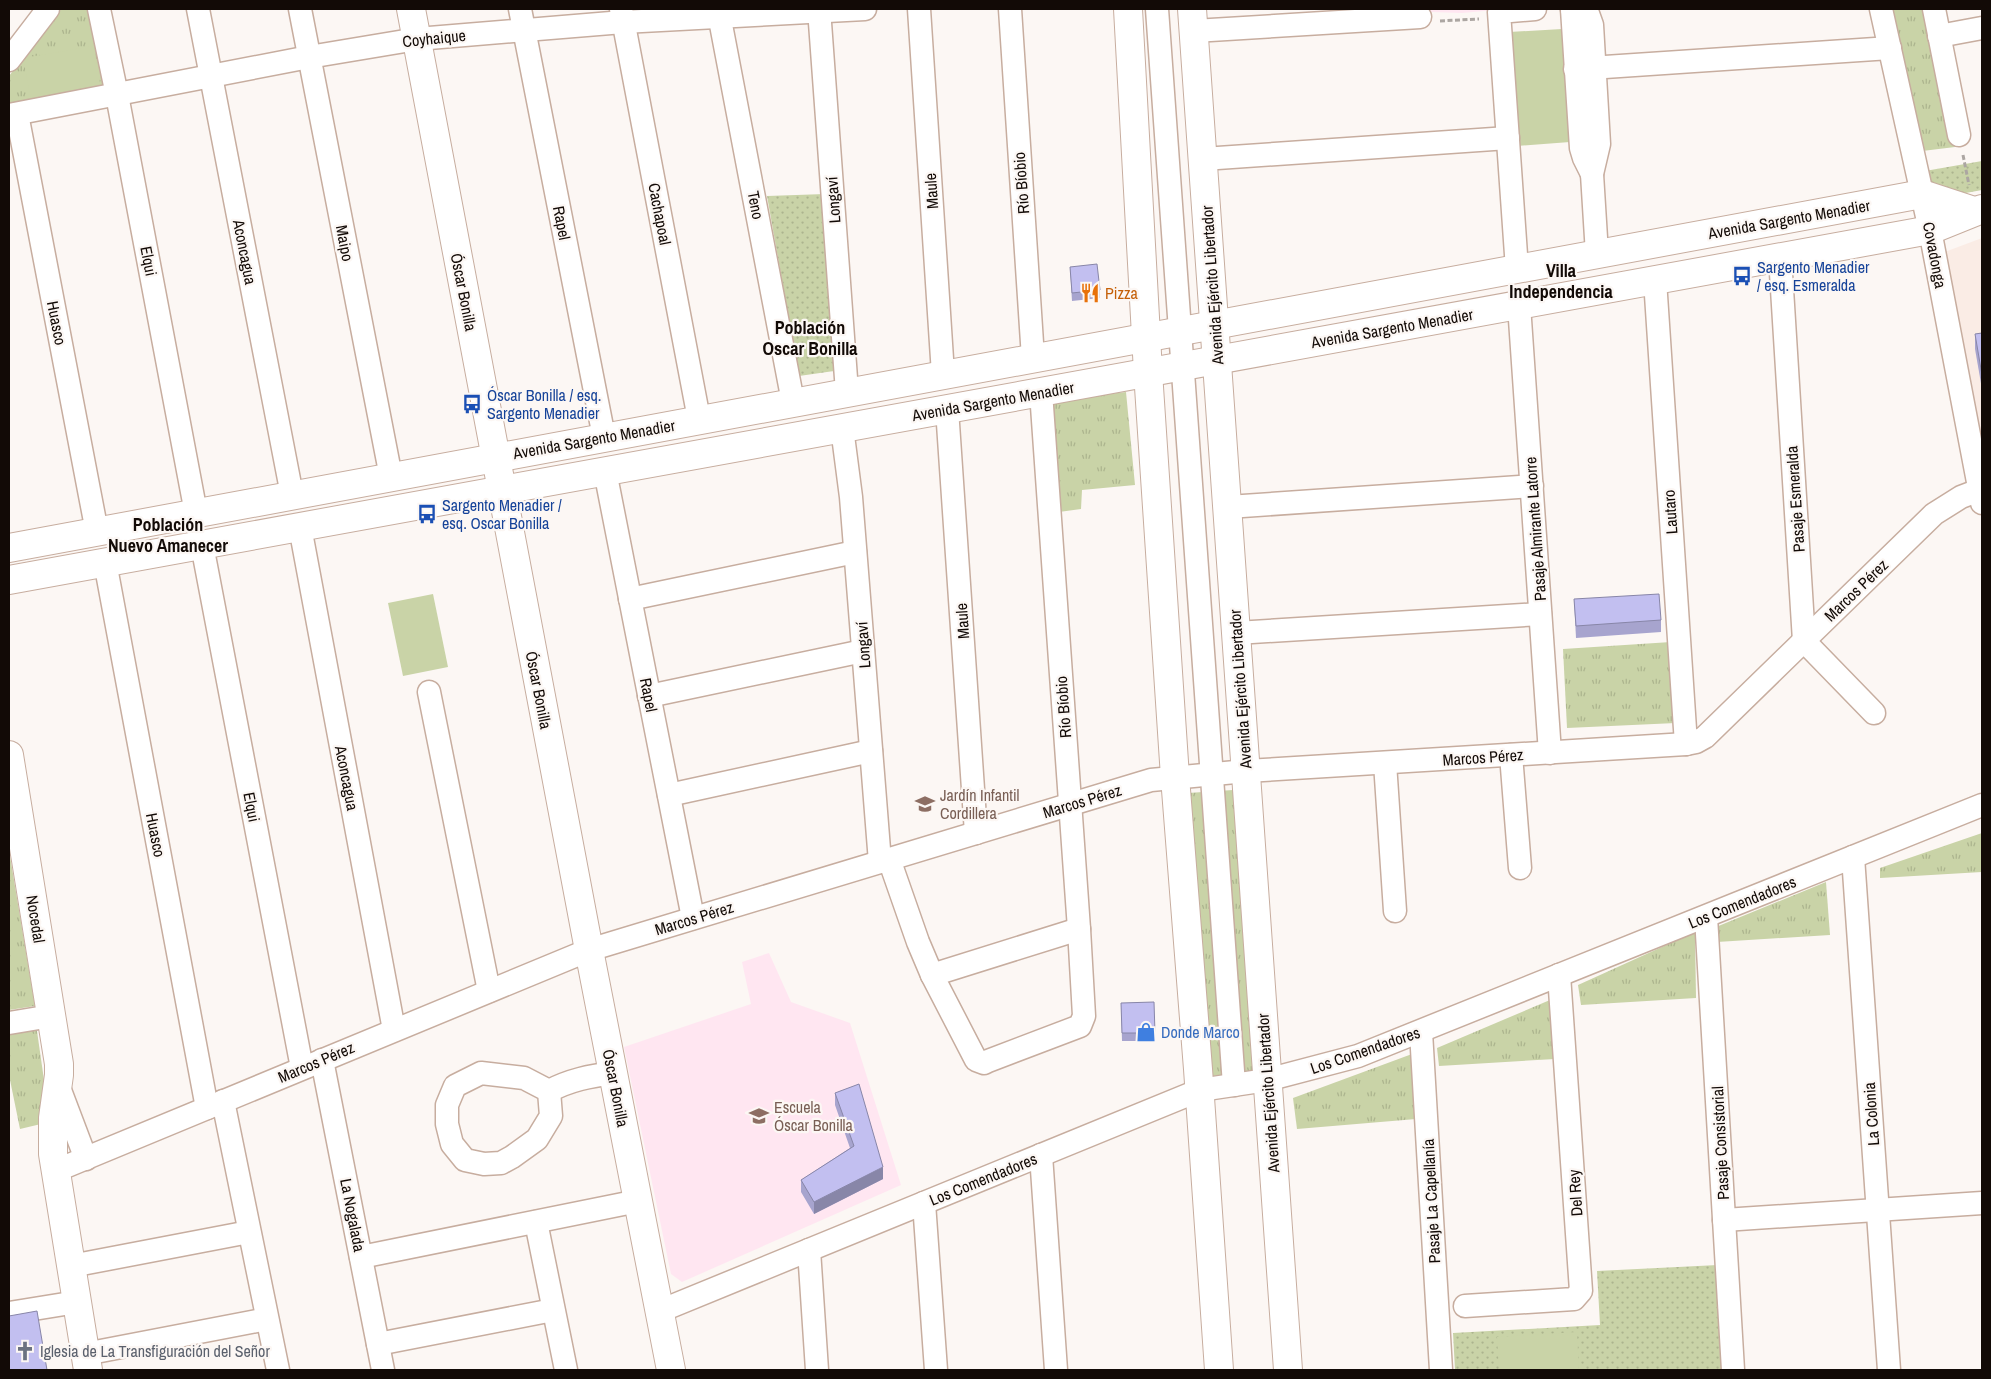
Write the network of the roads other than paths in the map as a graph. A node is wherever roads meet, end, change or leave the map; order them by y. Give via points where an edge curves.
1 (48, 9) edge
2 (99, 9) edge
3 (198, 9) edge
4 (300, 9) edge
5 (411, 9) edge
6 (865, 9) edge
7 (918, 9) edge
8 (1010, 9) edge
9 (1128, 9) edge
10 (1157, 9) edge
11 (1535, 9) edge
12 (1572, 9) edge
13 (1881, 9) edge
14 (1934, 9) edge
15 (819, 10) edge
16 (719, 13) edge
17 (1338, 15) edge
18 (622, 16) edge
19 (1420, 17) road end
20 (522, 19) edge
21 (1193, 20) edge
22 (1982, 28) edge
23 (1939, 36) junction
24 (417, 38) junction
25 (1890, 48) junction
26 (309, 57) junction
27 (9, 60) edge
28 (1585, 69) junction
29 (211, 76) junction
30 (117, 95) junction
31 (13, 114) edge
32 (1959, 135) road end
33 (1508, 138) junction
34 (1203, 159) junction
35 (1922, 194) junction
36 (1978, 210) edge
37 (1930, 230) junction
38 (1597, 254) junction
39 (1780, 257) junction
40 (1517, 269) junction
41 (1655, 280) junction
42 (1519, 305) junction
43 (1215, 324) junction
44 (1180, 331) junction
45 (1146, 337) junction
46 (1033, 358) junction
47 (1218, 360) junction
48 (1183, 366) junction
49 (1148, 372) junction
50 (943, 374) junction
51 (847, 392) junction
52 (1041, 392) junction
53 (793, 402) junction
54 (947, 409) junction
55 (699, 419) junction
56 (842, 428) junction
57 (604, 437) junction
58 (495, 457) junction
59 (605, 471) junction
60 (391, 477) junction
61 (1532, 486) junction
62 (502, 490) junction
63 (1981, 494) edge
64 (292, 495) junction
65 (1228, 506) junction
66 (196, 513) junction
67 (300, 527) junction
68 (96, 532) junction
69 (202, 545) junction
70 (9, 548) edge
71 (855, 552) junction
72 (105, 562) junction
73 (9, 580) edge
74 (630, 599) junction
75 (1540, 614) junction
76 (1236, 633) junction
77 (1804, 641) junction
78 (863, 651) junction
79 (429, 692) dead end
80 (649, 696) junction
81 (1874, 713) dead end
82 (1686, 744) junction
83 (871, 751) junction
84 (1550, 752) junction
85 (9, 755) edge
86 (1512, 755) junction
87 (1385, 763) junction
88 (1246, 771) junction
89 (1212, 774) junction
90 (1175, 777) junction
91 (669, 795) junction
92 (1070, 805) junction
93 (1982, 805) edge
94 (976, 833) junction
95 (1853, 857) junction
96 (885, 861) junction
97 (1520, 868) dead end
98 (1395, 911) dead end
99 (1706, 916) junction
100 (693, 918) junction
101 (1080, 929) junction
102 (588, 950) junction
103 (932, 976) junction
104 (1559, 976) junction
105 (489, 990) junction
106 (51, 1016) junction
107 (9, 1023) edge
108 (394, 1030) junction
109 (1421, 1032) junction
110 (980, 1062) joint
111 (312, 1064) junction
112 (613, 1072) junction
113 (1267, 1080) junction
114 (58, 1084) junction
115 (1234, 1085) junction
116 (1200, 1090) junction
117 (549, 1091) junction
118 (215, 1105) junction
119 (1041, 1155) junction
120 (86, 1159) junction
121 (55, 1172) junction
122 (638, 1201) junction
123 (924, 1203) junction
124 (1982, 1204) edge
125 (1877, 1210) junction
126 (1724, 1220) junction
127 (536, 1222) junction
128 (249, 1232) junction
129 (808, 1250) junction
130 (361, 1257) junction
131 (71, 1266) junction
132 (77, 1302) junction
133 (1465, 1306) dead end
134 (554, 1310) junction
135 (660, 1311) junction
136 (9, 1314) edge
137 (267, 1319) junction
138 (378, 1344) junction
139 (87, 1362) edge
140 (278, 1370) edge
141 (383, 1370) edge
142 (566, 1370) edge
143 (671, 1370) edge
144 (817, 1370) edge
145 (936, 1370) edge
146 (1056, 1370) edge
147 (1219, 1370) edge
148 (1288, 1370) edge
149 (1441, 1370) edge
150 (1733, 1370) edge
151 (1889, 1370) edge

1 - 27 street
2 - 30 street, Elqui
3 - 29 street, Aconcagua
4 - 26 street, Maipo
5 - 24 main road, Óscar Bonilla
6 - 15 street, Coyhaique
7 - 50 street, Maule
8 - 46 street, Río Bíobio
9 - 45 main road
10 - 44 street
11 - 33 street via 1499,12
12 - 28 street via 1587,11 1592,25
13 - 25 street, Covadonga
14 - 23 street
15 - 16 street, Coyhaique
15 - 51 street, Longaví
16 - 18 street, Coyhaique
16 - 53 street, Teno
17 - 19 street
17 - 21 street
18 - 20 street, Coyhaique
18 - 55 street, Cachapoal
20 - 24 street, Coyhaique
20 - 57 street, Rapel
21 - 34 main road, Avenida Ejército Libertador
22 - 23 street
23 - 32 street
24 - 26 street, Coyhaique
24 - 58 main road, Óscar Bonilla
25 - 28 street
25 - 35 street, Covadonga
26 - 29 street, Coyhaique
26 - 60 street, Maipo
28 - 38 street via 1598,144 1592,174
29 - 30 street, Coyhaique
29 - 64 street, Aconcagua
30 - 31 street, Coyhaique
30 - 66 street, Elqui
31 - 68 street, Huasco
33 - 34 street
33 - 40 street
34 - 43 main road, Avenida Ejército Libertador
35 - 36 main road, Avenida Sargento Menadier
35 - 37 street, Covadonga
35 - 38 main road, Avenida Sargento Menadier
36 - 37 main road, Avenida Sargento Menadier
37 - 39 main road, Avenida Sargento Menadier
37 - 63 street, Covadonga
38 - 40 main road, Avenida Sargento Menadier
39 - 41 main road, Avenida Sargento Menadier
39 - 77 street, Pasaje Esmeralda
40 - 43 main road, Avenida Sargento Menadier
41 - 42 main road, Avenida Sargento Menadier
41 - 82 street, Lautaro
42 - 47 main road, Avenida Sargento Menadier
42 - 61 street, Pasaje Almirante Latorre
43 - 44 main road, Avenida Sargento Menadier
43 - 47 main road, Avenida Ejército Libertador
44 - 45 main road, Avenida Sargento Menadier
44 - 48 street
45 - 46 main road, Avenida Sargento Menadier
45 - 49 main road
46 - 50 main road, Avenida Sargento Menadier
47 - 48 main road, Avenida Sargento Menadier
47 - 65 main road, Avenida Ejército Libertador
48 - 49 main road, Avenida Sargento Menadier
48 - 89 street
49 - 52 main road, Avenida Sargento Menadier
49 - 90 main road
50 - 51 main road, Avenida Sargento Menadier
51 - 53 main road, Avenida Sargento Menadier
52 - 54 main road, Avenida Sargento Menadier
52 - 92 street, Río Bíobio
53 - 55 main road, Avenida Sargento Menadier
54 - 56 main road, Avenida Sargento Menadier
54 - 94 street, Maule
55 - 57 main road, Avenida Sargento Menadier
56 - 59 main road, Avenida Sargento Menadier
56 - 71 street, Longaví
57 - 58 main road, Avenida Sargento Menadier
58 - 60 main road, Avenida Sargento Menadier
58 - 62 main road, Óscar Bonilla
59 - 62 main road, Avenida Sargento Menadier
59 - 74 street, Rapel
60 - 64 main road, Avenida Sargento Menadier
61 - 65 street
61 - 75 street, Pasaje Almirante Latorre
62 - 67 main road, Avenida Sargento Menadier
62 - 102 main road, Óscar Bonilla
63 - 77 street, Marcos Pérez via 1952,501 1934,514
64 - 66 main road, Avenida Sargento Menadier
65 - 76 main road, Avenida Ejército Libertador
66 - 68 main road, Avenida Sargento Menadier
67 - 69 main road, Avenida Sargento Menadier
67 - 108 street, Aconcagua
68 - 70 main road, Avenida Sargento Menadier
69 - 72 main road, Avenida Sargento Menadier
69 - 111 street, Elqui
71 - 74 street
71 - 78 street, Longaví
72 - 73 main road, Avenida Sargento Menadier
72 - 118 street, Huasco
74 - 80 street, Rapel
75 - 76 street
75 - 84 street, Pasaje Almirante Latorre
76 - 88 main road, Avenida Ejército Libertador
77 - 81 street
77 - 82 street, Marcos Pérez via 1705,736
78 - 80 street
78 - 83 street, Longaví
79 - 105 street
80 - 91 street, Rapel
82 - 84 street, Marcos Pérez
83 - 91 street
83 - 96 street, Longaví
84 - 86 street, Marcos Pérez
85 - 106 main road, Nocedal
86 - 87 street, Marcos Pérez
86 - 97 street
87 - 88 street, Marcos Pérez
87 - 98 street
88 - 89 street, Marcos Pérez
88 - 113 main road, Avenida Ejército Libertador
89 - 90 street, Marcos Pérez
89 - 115 street
90 - 92 street, Marcos Pérez via 1151,780
90 - 116 main road
91 - 100 street, Rapel
92 - 94 street, Marcos Pérez
92 - 101 street, Río Bíobio
93 - 95 street, Los Comendadores
94 - 96 street, Marcos Pérez
95 - 99 street, Los Comendadores
95 - 125 street, La Colonia
96 - 100 street, Marcos Pérez
96 - 103 street, Longaví
99 - 104 street, Los Comendadores
99 - 126 street, Pasaje Consistorial
100 - 102 street, Marcos Pérez
101 - 103 street
101 - 110 street, Río Bíobio via 1083,1023
102 - 105 street, Marcos Pérez
102 - 112 main road, Óscar Bonilla
103 - 110 street, Longaví
104 - 109 street, Los Comendadores
104 - 133 street, Del Rey via 1581,1291 1574,1299
105 - 108 street, Marcos Pérez
106 - 107 street
106 - 114 main road, Nocedal via 59,1064
108 - 111 street, Marcos Pérez
109 - 113 street, Los Comendadores via 1358,1056
109 - 149 street, Pasaje La Capellanía
111 - 118 street, Marcos Pérez
111 - 130 street, La Nogalada
112 - 117 street via 583,1077
112 - 122 main road, Óscar Bonilla
113 - 115 street, Los Comendadores
113 - 148 main road, Avenida Ejército Libertador
114 - 120 street, Nocedal
114 - 121 main road, Nocedal via 52,1135
115 - 116 street, Los Comendadores
116 - 119 street, Los Comendadores
116 - 147 main road
117 - 117 street via 524,1078 480,1074 455,1086 447,1104 446,1124 452,1144 465,1160 484,1164 512,1157 536,1139 551,1116
118 - 120 street, Marcos Pérez
118 - 128 street, Huasco
119 - 123 street, Los Comendadores
119 - 146 street
120 - 121 street, Marcos Pérez
121 - 131 main road, Nocedal
122 - 127 street
122 - 135 main road, Óscar Bonilla
123 - 129 street, Los Comendadores
123 - 145 street
124 - 125 street
125 - 126 street
125 - 151 street, La Colonia
126 - 150 street, Pasaje Consistorial
127 - 130 street
127 - 134 street
128 - 131 street
128 - 137 street, Huasco
129 - 135 street, Los Comendadores
129 - 144 street
130 - 138 street, La Nogalada
131 - 132 main road, Nocedal
132 - 136 street
132 - 139 main road, Nocedal
134 - 138 street
134 - 142 street
135 - 143 main road, Óscar Bonilla
137 - 139 street
137 - 140 street, Huasco
138 - 141 street, La Nogalada

